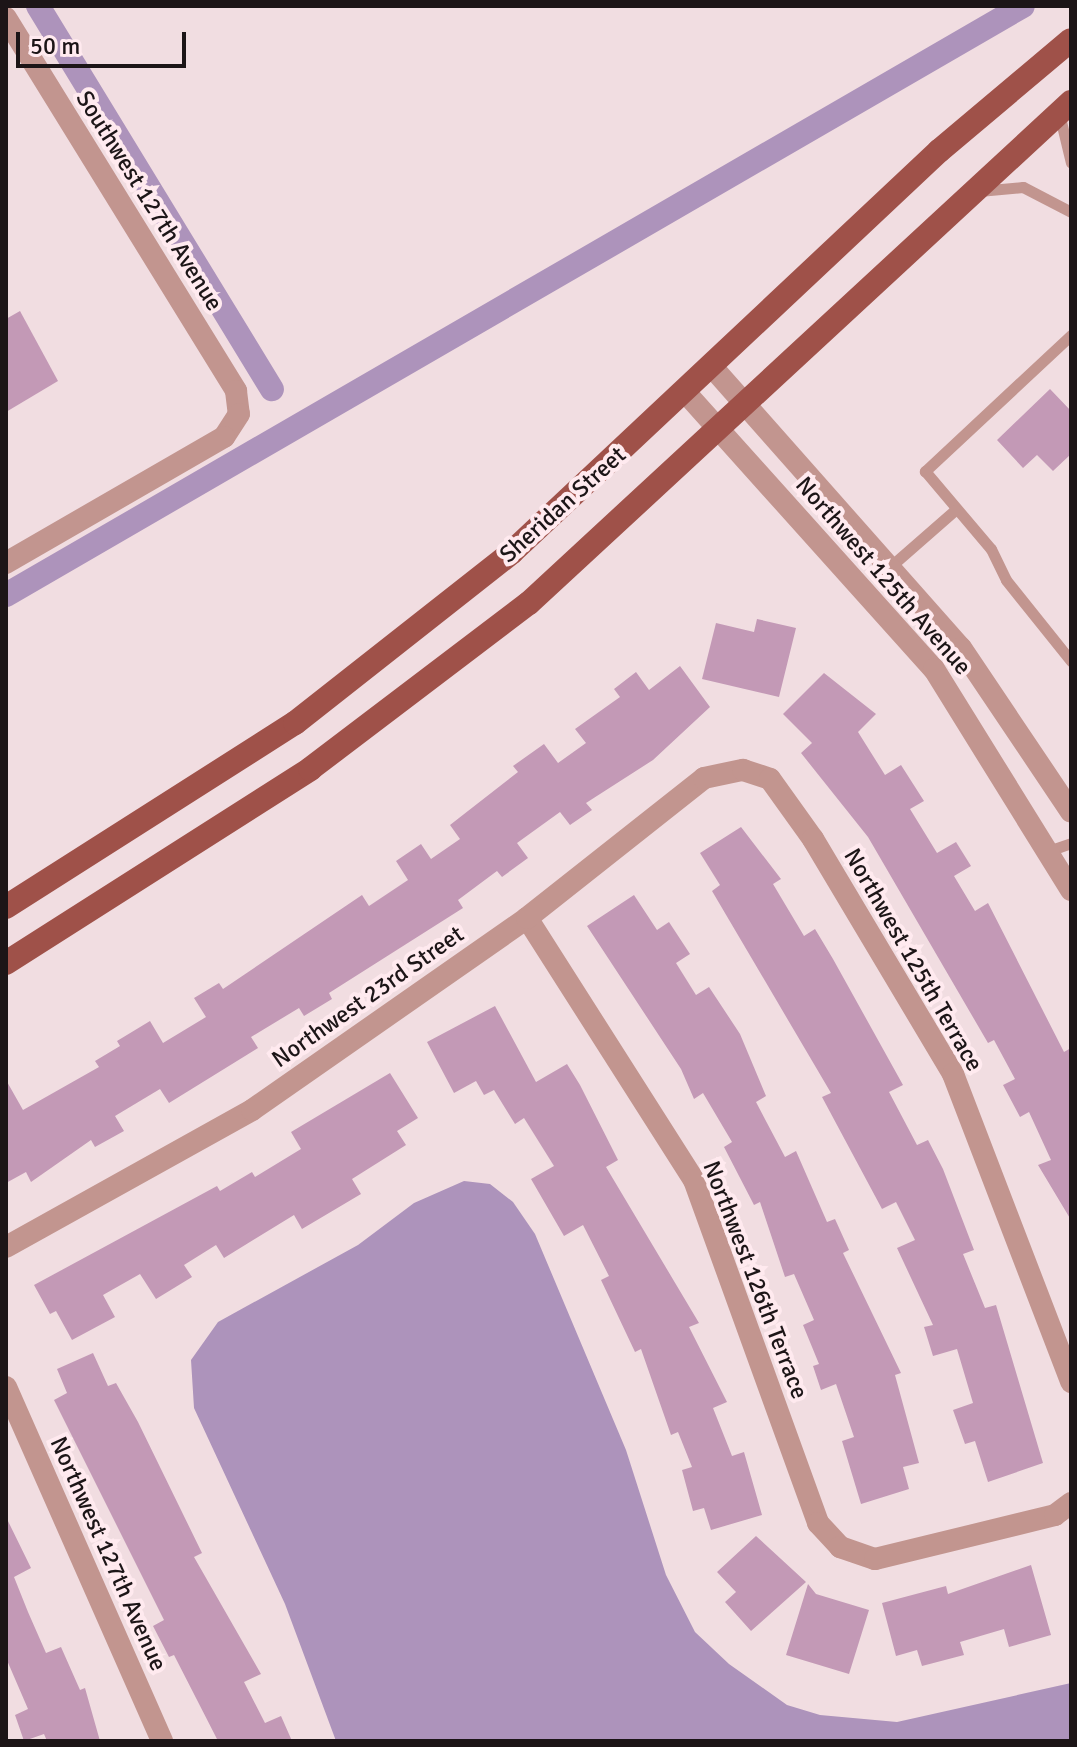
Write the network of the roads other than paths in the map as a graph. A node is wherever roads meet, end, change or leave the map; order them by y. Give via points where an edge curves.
1 (6, 18) edge
2 (1071, 40) edge
3 (1065, 107) edge
4 (1071, 163) edge
5 (966, 192) junction
6 (1071, 212) edge
7 (1071, 335) edge
8 (713, 368) junction
9 (686, 393) junction
10 (747, 403) junction
11 (719, 429) junction
12 (955, 510) junction
13 (6, 563) edge
14 (891, 566) junction
15 (1071, 661) edge
16 (743, 770) joint
17 (1071, 812) edge
18 (1061, 846) edge
19 (1071, 890) edge
20 (6, 907) edge
21 (527, 918) junction
22 (6, 963) edge
23 (6, 1247) edge
24 (1071, 1382) edge
25 (6, 1387) edge
26 (1071, 1503) edge
27 (162, 1741) edge

1 - 13 street, Southwest 127th Avenue via 236,391 239,414 224,437
2 - 8 main road, Sheridan Street via 939,151
3 - 4 lane
3 - 5 main road, Sheridan Street
5 - 6 lane via 1023,187
5 - 10 main road, Sheridan Street
7 - 12 lane via 925,471
8 - 9 main road, Sheridan Street
8 - 10 street, Northwest 125th Avenue
9 - 11 street, Northwest 125th Avenue
9 - 20 main road, Sheridan Street via 512,552 295,723
10 - 11 main road, Sheridan Street
10 - 14 street, Northwest 125th Avenue
11 - 18 street, Northwest 125th Avenue via 934,669
11 - 22 main road, Sheridan Street via 529,603 335,750
12 - 14 lane
12 - 15 lane
14 - 17 street, Northwest 125th Avenue via 961,648
16 - 21 street, Northwest 23rd Street via 704,778
16 - 24 street, Northwest 125th Terrace via 770,779 813,839 953,1074
18 - 19 street, Northwest 125th Avenue
21 - 23 street, Northwest 23rd Street via 252,1110
21 - 26 street, Northwest 126th Terrace via 694,1180 818,1523 840,1547 875,1559 1055,1515
25 - 27 street, Northwest 127th Avenue

